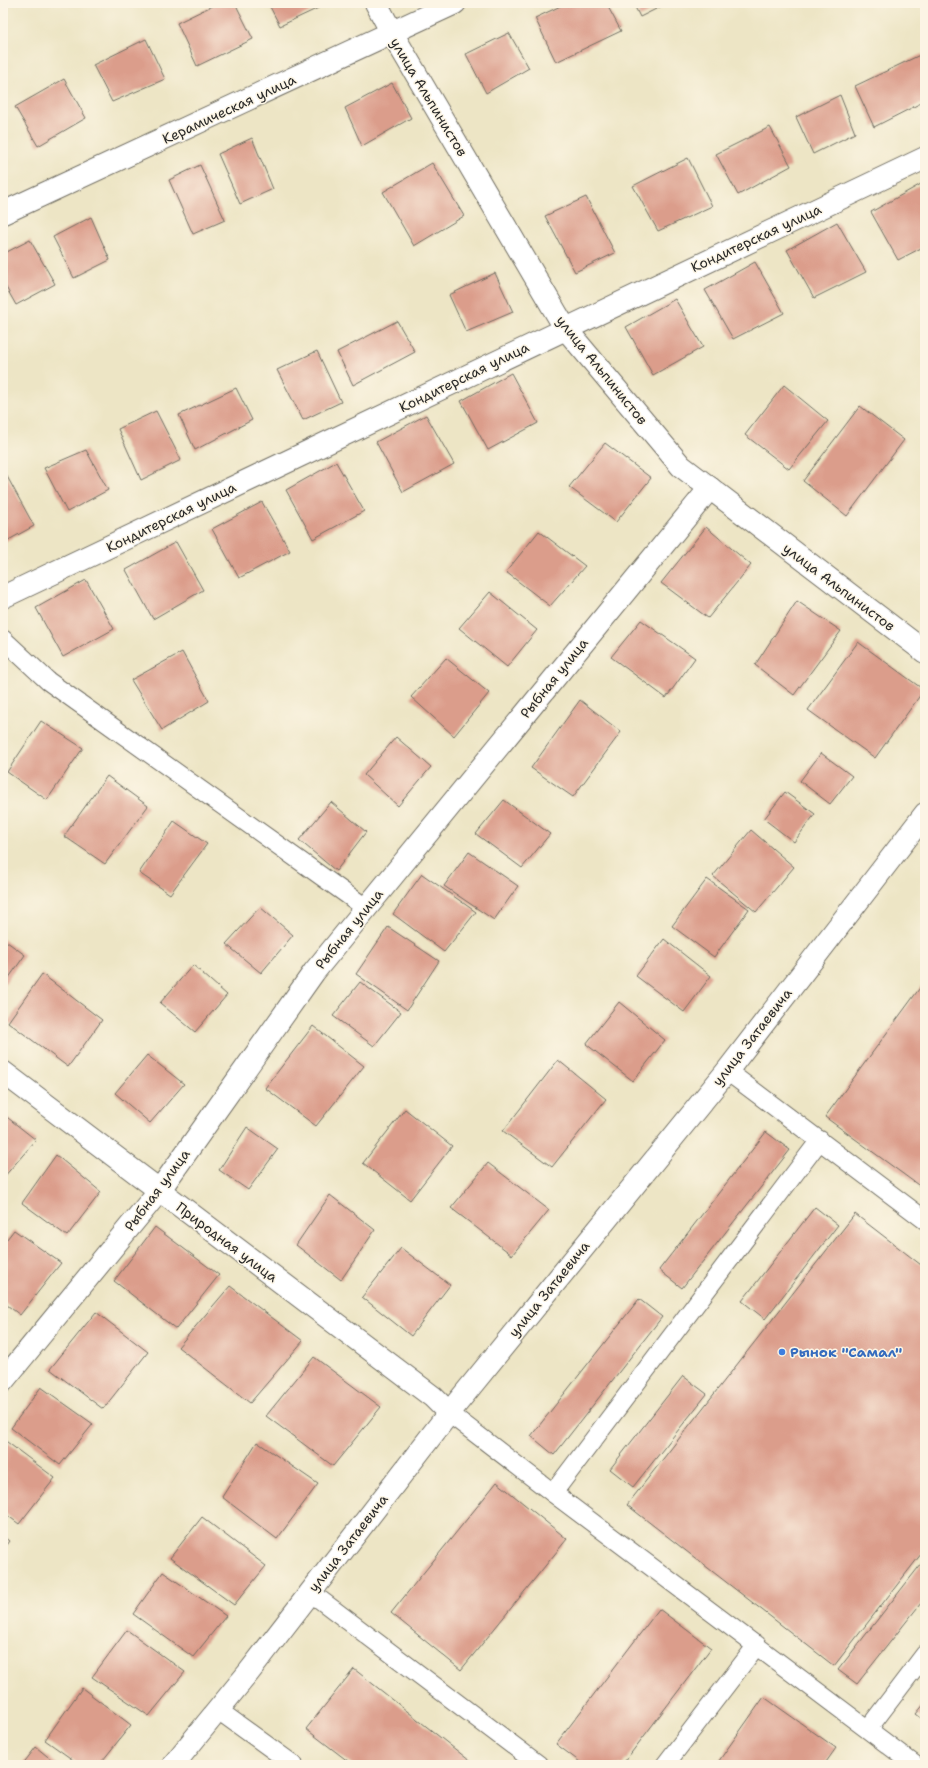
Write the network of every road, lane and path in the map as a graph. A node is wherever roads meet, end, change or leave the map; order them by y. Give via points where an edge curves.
1 (376, 3) edge
2 (455, 3) edge
3 (392, 34) junction
4 (925, 158) edge
5 (3, 213) edge
6 (565, 328) junction
7 (710, 488) junction
8 (3, 597) edge
9 (3, 639) edge
10 (925, 652) edge
11 (925, 814) edge
12 (366, 908) junction
13 (727, 1071) junction
14 (3, 1072) edge
15 (820, 1140) junction
16 (159, 1191) junction
17 (925, 1220) edge
18 (3, 1381) edge
19 (449, 1413) junction
20 (553, 1493) junction
21 (310, 1592) junction
22 (756, 1645) junction
23 (925, 1654) edge
24 (218, 1710) junction
25 (868, 1729) junction
26 (173, 1765) edge
27 (294, 1765) edge
28 (539, 1765) edge
29 (666, 1765) edge
30 (915, 1765) edge

1 - 3 street, улица Альпинистов
2 - 3 street, Керамическая улица
3 - 5 street, Керамическая улица
3 - 6 street, улица Альпинистов
4 - 6 street, Кондитерская улица
6 - 7 street, улица Альпинистов via 681,466
6 - 8 street, Кондитерская улица
7 - 10 street, улица Альпинистов
7 - 12 street, Рыбная улица
9 - 12 lane via 48,681
11 - 13 street, улица Затаевича
12 - 16 street, Рыбная улица via 314,972
13 - 15 lane
13 - 19 street, улица Затаевича
14 - 16 street, Природная улица
15 - 17 lane
15 - 20 lane
16 - 18 street, Рыбная улица
16 - 19 street, Природная улица via 433,1397
19 - 20 lane
19 - 21 street, улица Затаевича
20 - 22 lane
21 - 24 street, улица Затаевича
21 - 28 lane
22 - 25 lane
22 - 29 lane
23 - 25 lane
24 - 26 street, улица Затаевича
24 - 27 lane
25 - 30 lane

